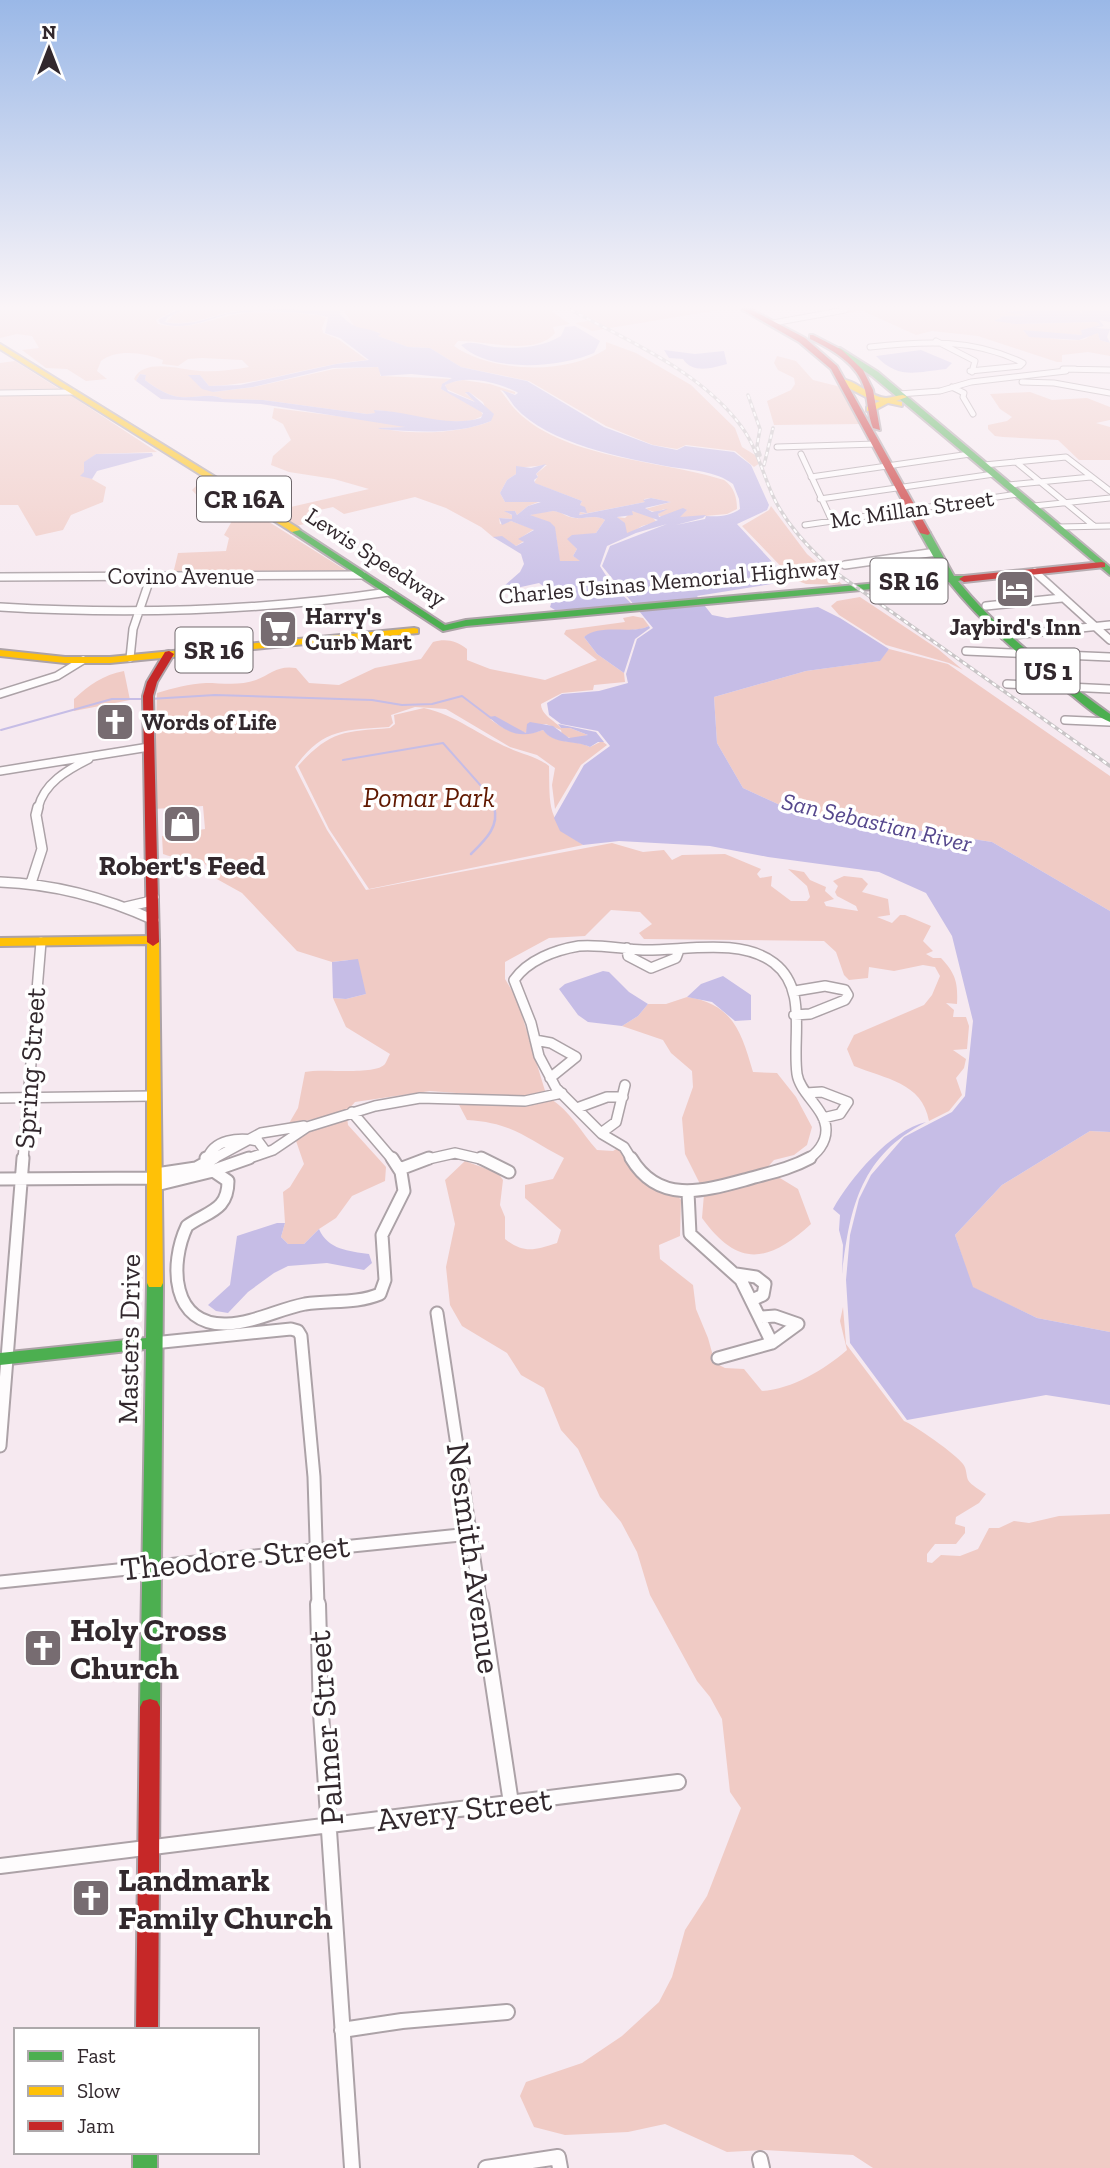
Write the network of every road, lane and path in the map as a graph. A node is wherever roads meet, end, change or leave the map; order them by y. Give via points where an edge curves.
1 (103, 411) edge
2 (859, 411) edge
3 (872, 411) edge
4 (918, 411) edge
5 (971, 411) edge
6 (973, 414) dead end
7 (877, 444) junction
8 (777, 447) dead end
9 (802, 454) dead end
10 (970, 454) junction
11 (1016, 462) junction
12 (893, 465) junction
13 (989, 470) junction
14 (811, 477) junction
15 (1091, 477) junction
16 (1040, 482) junction
17 (905, 487) junction
18 (1013, 489) junction
19 (1110, 491) edge
20 (1110, 498) edge
21 (820, 499) junction
22 (1066, 503) junction
23 (1034, 506) junction
24 (917, 509) junction
25 (832, 521) junction
26 (805, 525) dead end
27 (1094, 526) junction
28 (1110, 526) edge
29 (1058, 527) junction
30 (936, 552) junction
31 (845, 565) dead end
32 (1108, 569) edge
33 (1035, 572) junction
34 (362, 575) junction
35 (150, 576) junction
36 (0, 577) edge
37 (958, 583) junction
38 (389, 592) junction
39 (1062, 598) junction
40 (712, 603) junction
41 (986, 606) junction
42 (0, 607) edge
43 (139, 613) junction
44 (1110, 625) edge
45 (1095, 627) junction
46 (443, 628) junction
47 (1010, 635) junction
48 (1110, 640) edge
49 (967, 651) dead end
50 (0, 653) edge
51 (169, 654) junction
52 (1031, 654) junction
53 (1110, 657) edge
54 (130, 658) junction
55 (83, 660) junction
56 (1007, 684) dead end
57 (1074, 687) junction
58 (1110, 689) edge
59 (1, 693) edge
60 (1110, 709) edge
61 (1065, 720) dead end
62 (1110, 721) edge
63 (149, 747) junction
64 (89, 759) junction
65 (0, 771) edge
66 (0, 882) edge
67 (31, 883) junction
68 (154, 897) junction
69 (125, 906) junction
70 (154, 920) junction
71 (153, 940) junction
72 (0, 942) edge
73 (41, 942) junction
74 (626, 948) junction
75 (680, 950) junction
76 (795, 991) junction
77 (794, 1015) junction
78 (535, 1040) junction
79 (550, 1078) junction
80 (625, 1085) dead end
81 (562, 1093) junction
82 (806, 1093) junction
83 (153, 1096) junction
84 (623, 1097) junction
85 (0, 1098) edge
86 (29, 1098) junction
87 (577, 1108) junction
88 (352, 1112) junction
89 (823, 1118) junction
90 (322, 1122) junction
91 (601, 1133) junction
92 (251, 1139) junction
93 (266, 1152) junction
94 (210, 1167) junction
95 (400, 1169) junction
96 (509, 1172) dead end
97 (0, 1179) edge
98 (22, 1179) junction
99 (156, 1179) junction
100 (688, 1192) junction
101 (736, 1274) junction
102 (752, 1300) junction
103 (437, 1313) dead end
104 (761, 1317) junction
105 (153, 1343) junction
106 (772, 1343) junction
107 (718, 1358) dead end
108 (4, 1359) edge
109 (0, 1446) edge
110 (470, 1534) junction
111 (317, 1548) junction
112 (151, 1566) junction
113 (0, 1582) edge
114 (678, 1782) dead end
115 (511, 1803) junction
116 (331, 1825) junction
117 (148, 1847) junction
118 (0, 1866) edge
119 (507, 2012) dead end
120 (147, 2028) edge
121 (342, 2030) junction
122 (559, 2162) edge
123 (352, 2168) edge
124 (486, 2168) edge

1 - 34 main road, Lewis Speedway / CR 16A
2 - 7 main road, US 1
3 - 12 main road, US 1
4 - 10 main road
5 - 6 street
7 - 8 street
7 - 12 main road, US 1
9 - 14 street
10 - 12 street
10 - 13 main road
11 - 13 street
11 - 15 street via 1066,457
11 - 16 street
12 - 14 street
12 - 17 main road, US 1
13 - 17 street
13 - 18 main road
14 - 21 street
15 - 16 street, Mc Millan Street
15 - 19 street
16 - 18 street, Mc Millan Street
16 - 22 street
17 - 21 street
17 - 24 main road, US 1
18 - 23 main road
18 - 24 street, Mc Millan Street
20 - 22 street
21 - 25 street
22 - 23 street
22 - 27 street
23 - 29 main road
24 - 25 street, Mc Millan Street
24 - 30 main road, US 1
24 - 37 main road, US 1
25 - 26 street, Mc Millan Street
27 - 28 street
27 - 29 street
29 - 32 main road
30 - 31 street
30 - 37 main road, US 1
32 - 33 main road, SR 16
33 - 37 main road, SR 16
33 - 39 street
34 - 35 street, Covino Avenue
34 - 38 main road, Lewis Speedway / CR 16A
35 - 36 street, Covino Avenue
35 - 43 street
37 - 40 main road, Charles Usinas Memorial Highway / SR 16
37 - 40 main road, Charles Usinas Memorial Highway / SR 16
37 - 41 main road, US 1
37 - 47 main road, US 1
38 - 43 street via 277,607
38 - 46 main road, Lewis Speedway / CR 16A
39 - 41 street
39 - 45 street
40 - 46 main road, Charles Usinas Memorial Highway / SR 16
41 - 47 main road, US 1
42 - 43 street
43 - 54 street
44 - 45 street
45 - 47 street
45 - 48 street
46 - 51 main road, Charles Usinas Memorial Highway / SR 16
47 - 52 main road, US 1
49 - 52 street
50 - 55 main road, Charles Usinas Memorial Highway / SR 16
51 - 54 main road, Charles Usinas Memorial Highway / SR 16
51 - 63 main road, Masters Drive via 152,682 148,699
52 - 53 street
52 - 57 main road, US 1
54 - 55 main road, Charles Usinas Memorial Highway / SR 16
55 - 59 street via 65,672
56 - 57 street
57 - 58 street
57 - 60 main road, US 1
57 - 62 main road, US 1
61 - 62 street
63 - 64 street
63 - 68 main road, Masters Drive
64 - 65 street
64 - 67 street via 64,772 41,795 36,815 42,849
66 - 67 street
67 - 69 street via 75,889
68 - 69 street
68 - 70 main road, Masters Drive
69 - 70 street
70 - 71 main road, Masters Drive
71 - 73 main road
71 - 83 main road, Masters Drive
72 - 73 main road
73 - 86 street, Spring Street
74 - 75 street
74 - 75 street via 628,956 651,968 676,958
74 - 78 street via 568,948 517,974 515,988
75 - 76 street via 728,949 760,957 784,971
76 - 77 street
76 - 77 street via 825,986 845,990 848,995 810,1014
77 - 82 street via 797,1077
78 - 79 street
78 - 79 street via 576,1057
79 - 81 street
80 - 84 street
81 - 87 street
81 - 88 street via 525,1101 420,1098
82 - 89 street
82 - 89 street via 822,1092 848,1102 840,1115
83 - 86 street
83 - 99 main road, Masters Drive
84 - 87 street via 607,1097
84 - 91 street via 616,1122
85 - 86 street
86 - 98 street, Spring Street
87 - 91 street
88 - 90 street
88 - 95 street
89 - 100 street via 823,1144 802,1163
90 - 92 street via 261,1133
90 - 93 street
91 - 100 street via 624,1147 647,1180
92 - 93 street
92 - 94 street via 233,1139 218,1146 211,1151
93 - 94 street
94 - 95 street via 228,1181 229,1192 224,1204 187,1226 179,1250 177,1289 192,1314 225,1324 305,1304 359,1301 380,1294 386,1278 382,1235 406,1184
94 - 99 street
95 - 96 street via 438,1155 463,1153
97 - 98 street
98 - 99 street
98 - 108 street, Spring Street
99 - 105 main road, Masters Drive
100 - 101 street via 690,1234
101 - 102 street
101 - 102 street via 756,1277 765,1284 763,1295
102 - 104 street
103 - 110 street, Nesmith Avenue
104 - 106 street
104 - 106 street via 775,1316 798,1324
105 - 108 main road
105 - 111 street, Palmer Street via 298,1331
105 - 112 main road, Masters Drive
106 - 107 street
108 - 109 street, Spring Street
110 - 111 street, Theodore Street
110 - 115 street, Nesmith Avenue
111 - 112 street, Theodore Street
111 - 116 street, Palmer Street via 321,1713
112 - 113 street, Theodore Street
112 - 117 main road, Masters Drive
114 - 115 street, Avery Street
115 - 116 street, Avery Street
116 - 117 street, Avery Street
116 - 121 street, Palmer Street
117 - 118 street, Avery Street
117 - 120 main road, Masters Drive
119 - 121 street
121 - 123 street, Palmer Street
122 - 124 street

